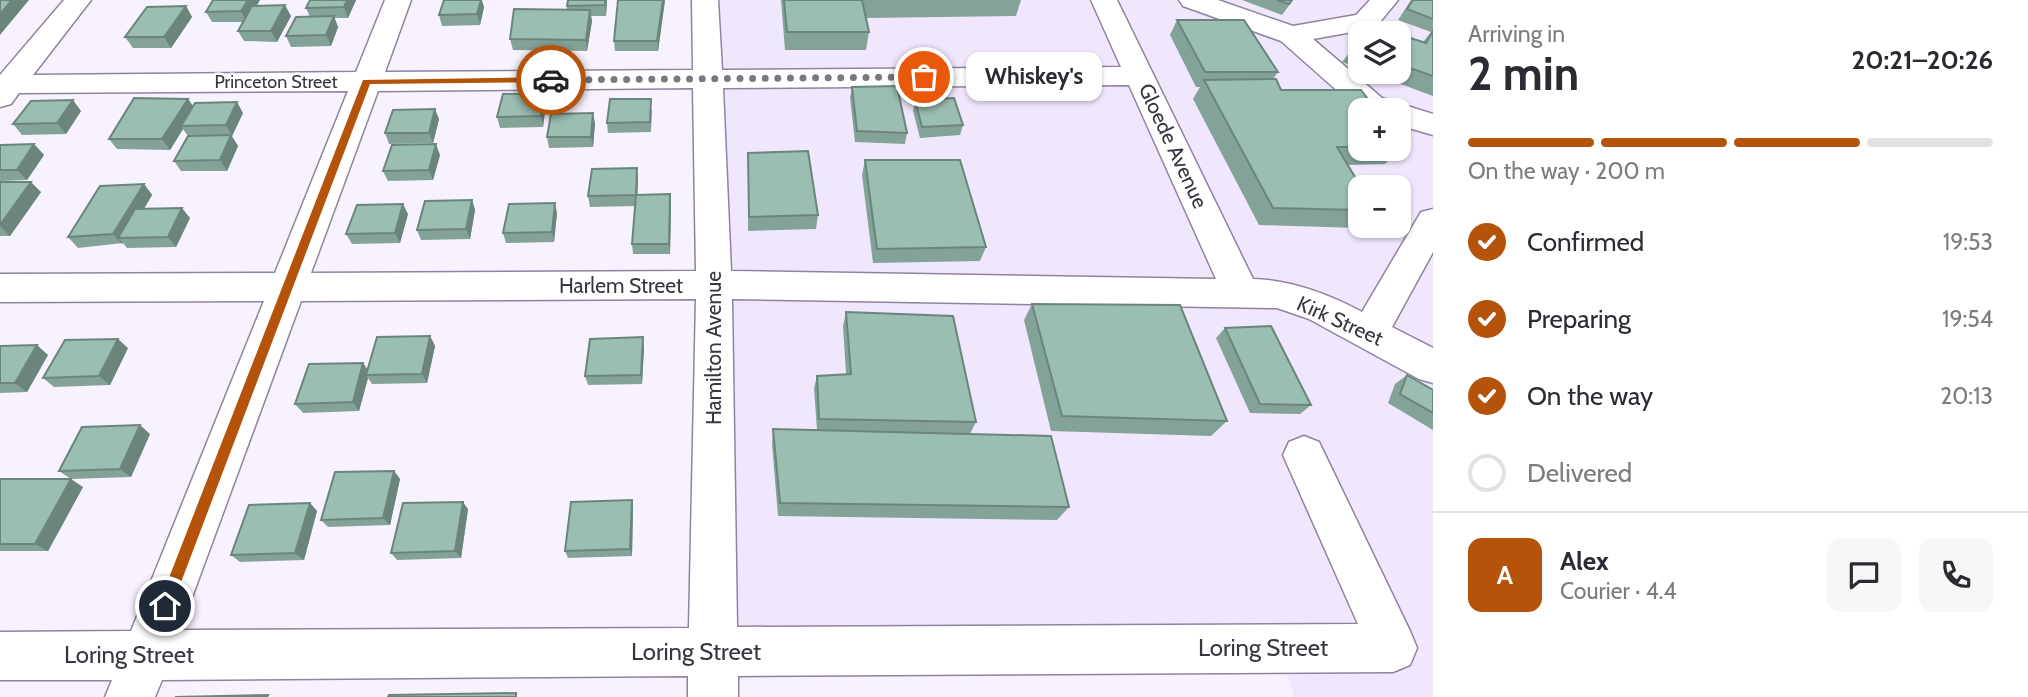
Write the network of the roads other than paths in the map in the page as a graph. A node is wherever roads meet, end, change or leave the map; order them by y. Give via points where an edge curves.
1 (78, 0) edge
2 (398, 0) edge
3 (705, 0) edge
4 (1104, 0) edge
5 (1192, 0) edge
6 (1371, 3) edge
7 (1291, 35) junction
8 (1141, 76) junction
9 (706, 79) junction
10 (366, 82) junction
11 (3, 89) edge
12 (1363, 98) edge
13 (1411, 118) edge
14 (1433, 125) edge
15 (1433, 221) edge
16 (1420, 275) edge
17 (714, 285) junction
18 (288, 287) junction
19 (0, 288) edge
20 (1241, 293) junction
21 (1370, 333) junction
22 (1433, 367) edge
23 (1304, 455) dead end
24 (0, 656) edge
25 (714, 674) edge
26 (138, 676) edge

1 - 11 street
2 - 10 street
3 - 9 street, Hamilton Avenue
4 - 8 street, Gloede Avenue
5 - 7 street
6 - 7 street via 1366,22
7 - 12 street
8 - 9 street, Princeton Street
8 - 20 street, Gloede Avenue
9 - 10 street, Princeton Street
9 - 17 street, Hamilton Avenue
10 - 11 street, Princeton Street
10 - 18 street
13 - 14 street
15 - 16 street
16 - 21 street
17 - 18 street, Harlem Street
17 - 20 street, Harlem Street
17 - 25 street, Hamilton Avenue
18 - 19 street, Harlem Street
18 - 26 street
20 - 21 street, Kirk Street via 1277,294
21 - 22 street, Kirk Street
23 - 25 street, Loring Street via 1393,648
24 - 26 street, Loring Street
25 - 26 street, Loring Street

